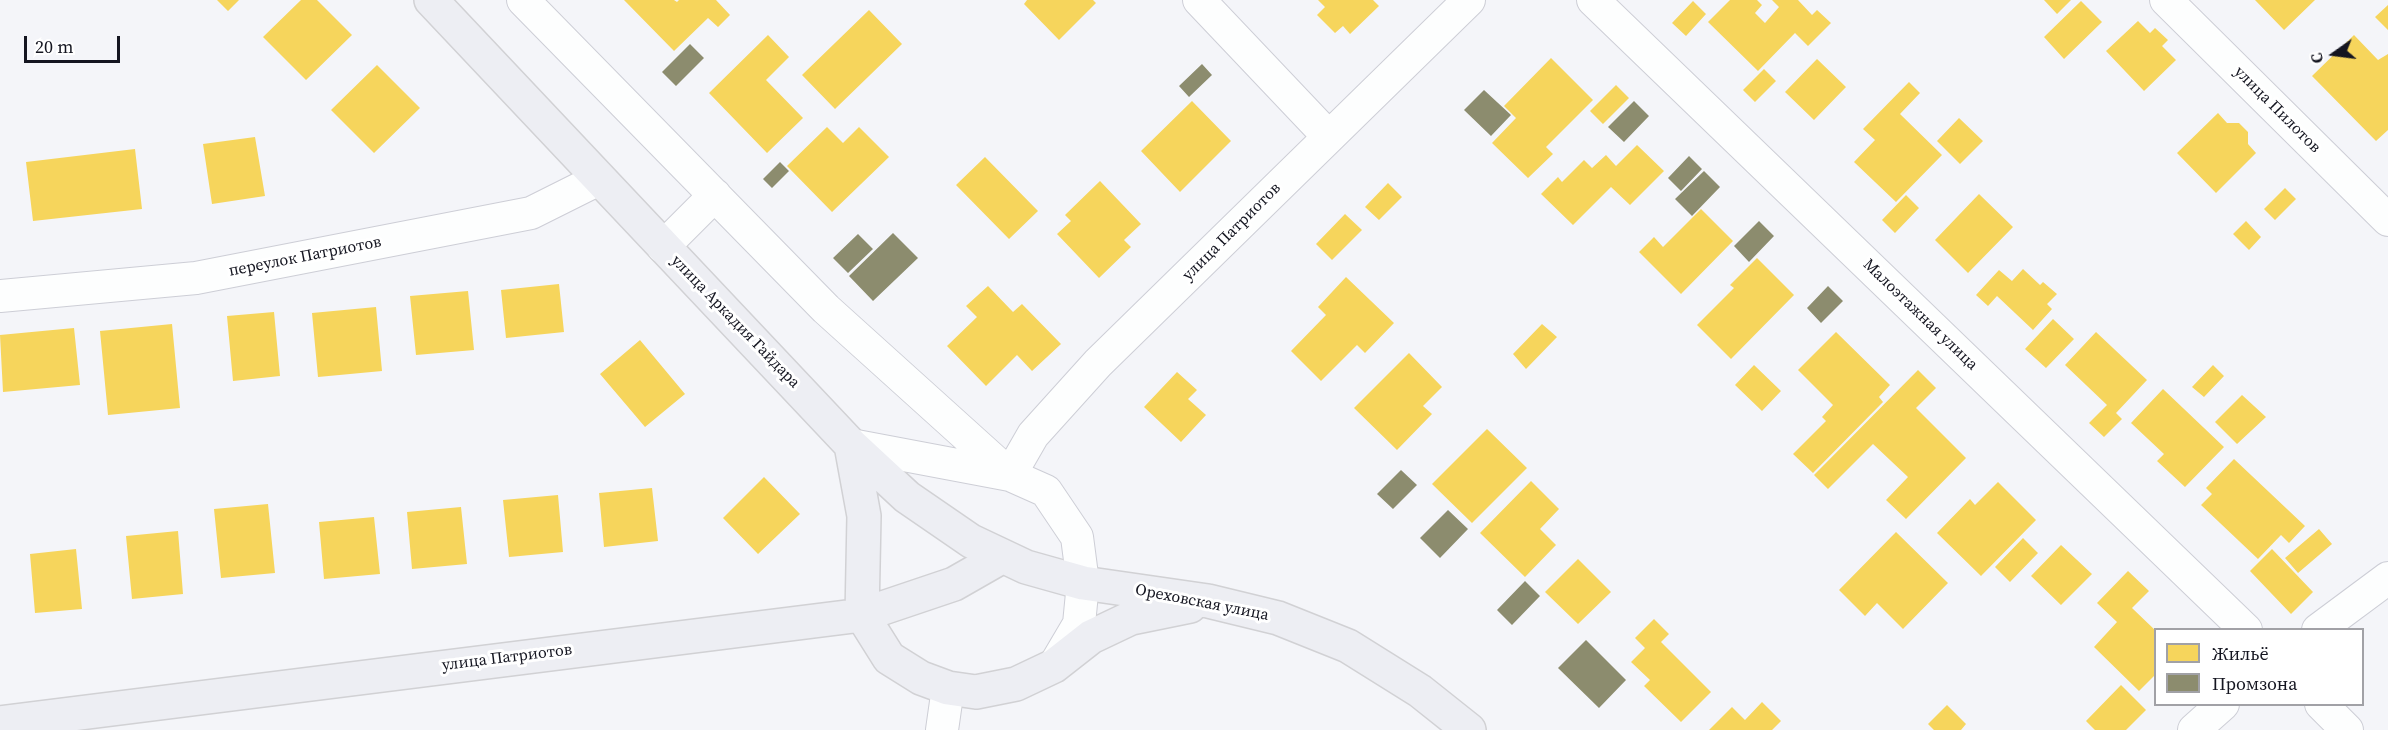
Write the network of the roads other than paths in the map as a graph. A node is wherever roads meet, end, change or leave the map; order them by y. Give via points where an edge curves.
1 (431, 0) edge
2 (523, 0) edge
3 (1199, 0) edge
4 (1469, 0) edge
5 (1593, 0) edge
6 (2166, 0) edge
7 (1328, 136) junction
8 (599, 178) junction
9 (715, 195) junction
10 (2388, 220) edge
11 (663, 247) junction
12 (0, 296) edge
13 (851, 445) junction
14 (1010, 475) junction
15 (1003, 556) junction
16 (2388, 578) edge
17 (1083, 582) junction
18 (1208, 601) junction
19 (862, 615) junction
20 (2244, 628) edge
21 (2321, 628) edge
22 (1054, 666) junction
23 (948, 688) junction
24 (2222, 706) edge
25 (2322, 706) edge
26 (0, 723) edge
27 (942, 730) edge
28 (1469, 730) edge
29 (2194, 730) edge
30 (2347, 730) edge

1 - 8 main road, улица Аркадия Гайдара
2 - 9 street
3 - 7 street
4 - 7 street, улица Патриотов
5 - 20 street, Малоэтажная улица
6 - 10 street, улица Пилотов
7 - 14 street, улица Патриотов via 1098,363 1033,435
8 - 11 main road, улица Аркадия Гайдара
8 - 12 street, переулок Патриотов via 531,213 196,278
9 - 11 street
9 - 14 street via 826,309
11 - 13 main road, улица Аркадия Гайдара
13 - 14 street
13 - 15 main road, улица Аркадия Гайдара via 908,497 971,541
13 - 19 main road via 864,516
14 - 17 street via 1046,491 1077,537
15 - 17 main road, улица Аркадия Гайдара via 1026,567
15 - 19 main road, улица Патриотов via 954,584
16 - 21 street
17 - 18 main road, Ореховская улица
17 - 22 street via 1078,624
18 - 22 main road via 1131,618 1091,637
18 - 28 main road, Ореховская улица via 1278,618 1348,646 1420,691
19 - 23 main road via 889,657 921,678
19 - 26 main road, улица Патриотов
22 - 23 main road via 1016,684 976,692
23 - 27 street
24 - 29 street
25 - 30 street

